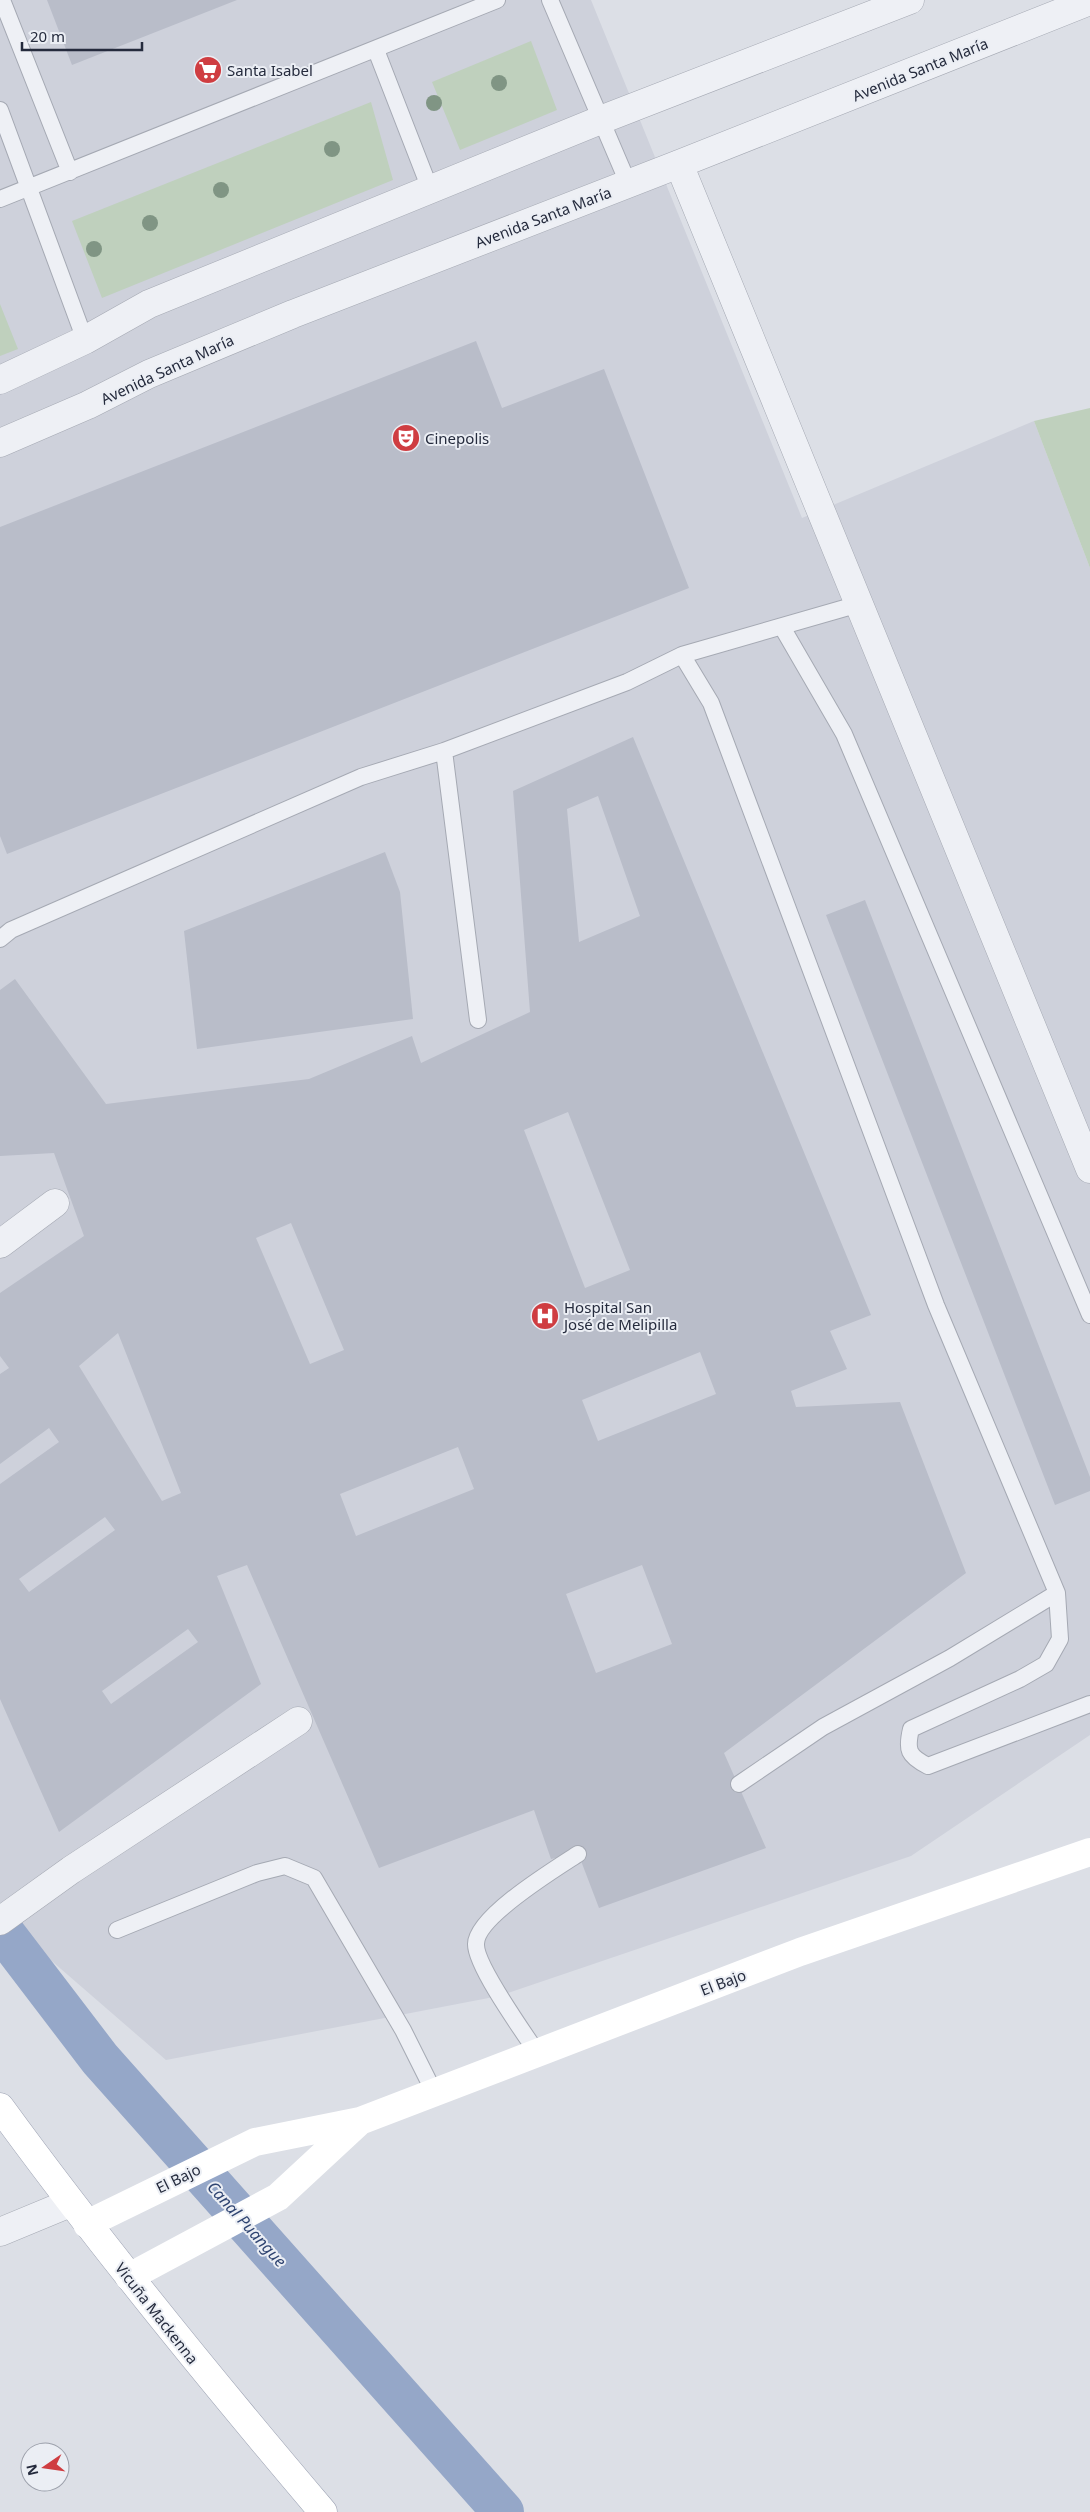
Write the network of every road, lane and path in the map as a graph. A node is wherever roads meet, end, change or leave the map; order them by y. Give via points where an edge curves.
1 (2, 0) edge
2 (497, 0) edge
3 (550, 0) edge
4 (910, 0) edge
5 (1090, 1) edge
6 (376, 50) junction
7 (0, 110) edge
8 (603, 119) junction
9 (679, 164) junction
10 (70, 172) junction
11 (628, 183) junction
12 (30, 187) junction
13 (430, 189) junction
14 (0, 199) edge
15 (85, 340) junction
16 (0, 380) edge
17 (0, 443) edge
18 (859, 604) junction
19 (782, 627) junction
20 (682, 655) junction
21 (444, 751) junction
22 (0, 939) edge
23 (478, 1020) dead end
24 (1090, 1169) edge
25 (55, 1203) dead end
26 (0, 1244) edge
27 (1090, 1315) edge
28 (1057, 1593) junction
29 (1090, 1704) edge
30 (298, 1721) dead end
31 (739, 1784) dead end
32 (1090, 1852) edge
33 (578, 1854) dead end
34 (0, 1921) edge
35 (117, 1930) dead end
36 (538, 2054) junction
37 (434, 2092) junction
38 (0, 2107) edge
39 (360, 2121) junction
40 (70, 2203) junction
41 (87, 2224) junction
42 (2, 2229) edge
43 (129, 2277) junction
44 (323, 2512) edge

1 - 10 lane
2 - 6 lane
3 - 8 lane
4 - 8 street
5 - 9 street, Avenida Santa María
6 - 10 lane
6 - 13 lane
7 - 12 lane
8 - 11 lane
8 - 13 street
9 - 11 street, Avenida Santa María
9 - 18 street
10 - 12 lane
11 - 17 street, Avenida Santa María via 266,325 149,374
12 - 14 lane
12 - 15 lane
13 - 15 street via 150,304
15 - 16 street
18 - 19 lane
18 - 24 street
19 - 20 lane
19 - 27 lane via 844,734
20 - 21 lane via 628,682
20 - 28 lane via 711,703 936,1305
21 - 22 lane via 361,777 11,930
21 - 23 lane
25 - 26 street
28 - 29 lane via 1060,1639 1046,1664 911,1728 907,1744 914,1759 928,1766
28 - 31 lane via 950,1658 823,1727
30 - 34 street
32 - 36 street, El Bajo via 800,1952
33 - 36 lane via 541,1877 478,1932 478,1955
35 - 37 lane via 257,1873 285,1866 314,1878 403,2030
36 - 37 street, El Bajo
37 - 39 street, El Bajo
38 - 40 street, Vicuña Mackenna
39 - 41 street, El Bajo via 255,2142
39 - 43 street, El Bajo via 278,2197
40 - 41 street, Vicuña Mackenna
40 - 42 street
41 - 43 street, Vicuña Mackenna
43 - 44 street, Vicuña Mackenna via 212,2382

